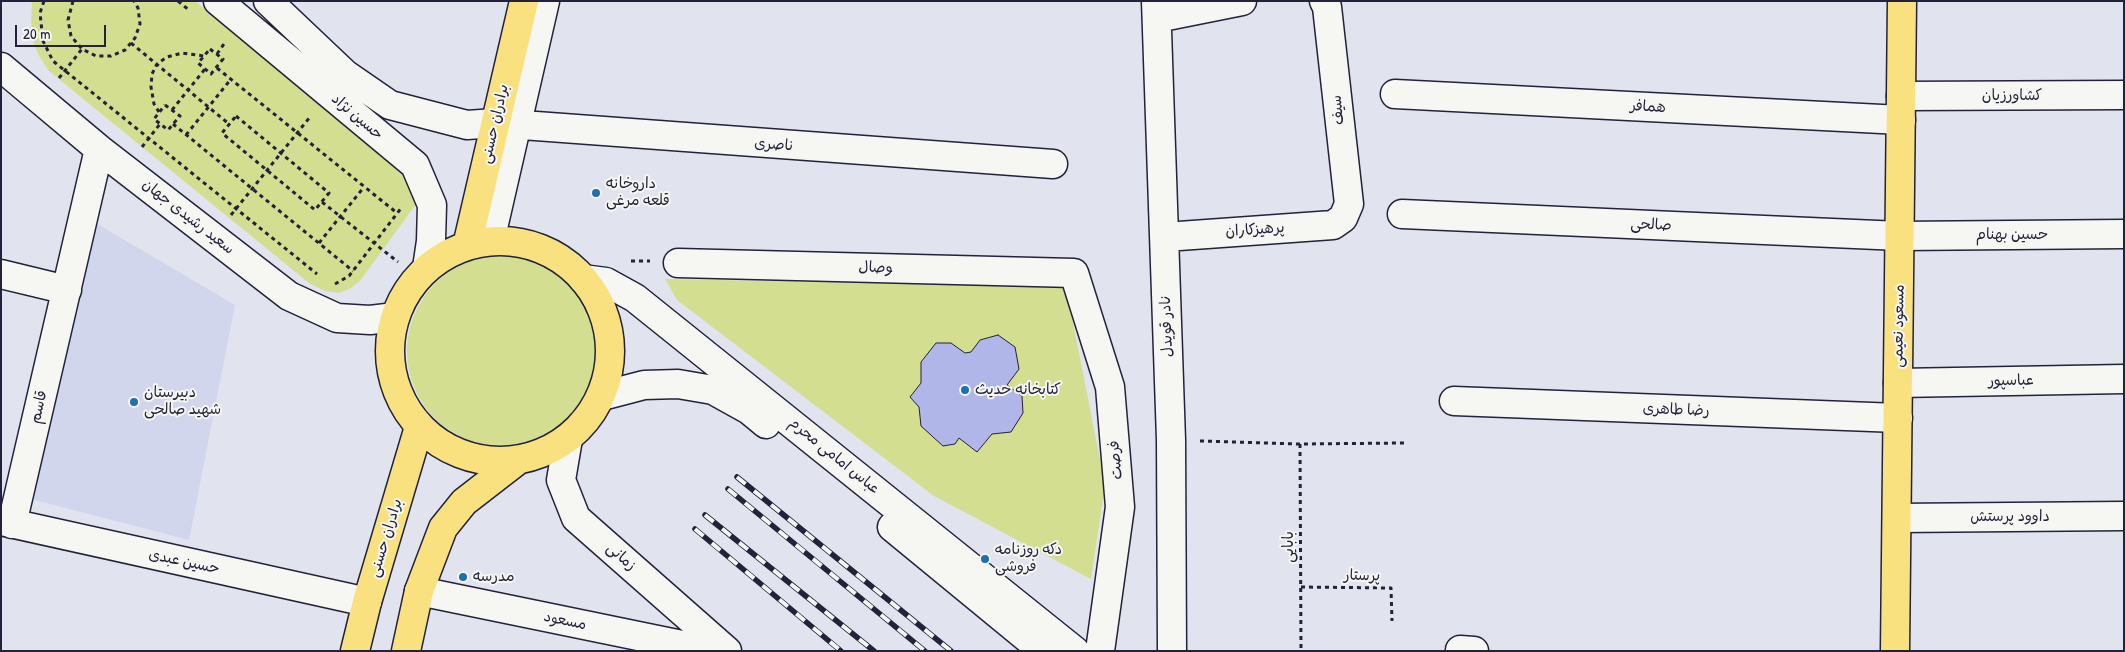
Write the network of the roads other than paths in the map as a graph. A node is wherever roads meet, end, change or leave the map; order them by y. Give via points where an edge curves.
1 (268, 1) edge
2 (524, 1) edge
3 (545, 1) edge
4 (1242, 1) edge
5 (1324, 1) edge
6 (1902, 1) edge
7 (224, 3) edge
8 (1157, 10) edge
9 (1, 67) edge
10 (1395, 94) dead end
11 (2124, 95) edge
12 (1901, 108) junction
13 (506, 125) junction
14 (99, 149) junction
15 (1053, 164) dead end
16 (1402, 214) dead end
17 (1344, 218) joint
18 (2124, 234) edge
19 (1165, 236) junction
20 (1900, 236) junction
21 (479, 244) junction
22 (678, 262) dead end
23 (423, 273) junction
24 (1074, 273) joint
25 (1, 274) edge
26 (583, 279) junction
27 (67, 290) junction
28 (395, 317) junction
29 (2124, 379) edge
30 (1898, 383) junction
31 (602, 396) junction
32 (1454, 401) dead end
33 (1898, 418) junction
34 (419, 427) junction
35 (568, 439) junction
36 (517, 461) junction
37 (2124, 516) edge
38 (1897, 518) junction
39 (7, 523) edge
40 (418, 591) junction
41 (367, 602) junction
42 (355, 651) edge
43 (406, 651) edge
44 (711, 651) edge
45 (728, 651) edge
46 (1043, 651) edge
47 (1075, 651) edge
48 (1100, 651) edge
49 (1172, 651) edge
50 (1895, 651) edge

1 - 13 street, ناصری via 344,74 390,105 467,125
2 - 13 main road, برادران حسنی
3 - 13 street
4 - 8 street
5 - 17 street, سیف via 1348,204
6 - 12 main road, مسعود نعیمی
7 - 23 street, حسین نژاد via 414,165 432,205 431,240
8 - 19 street, نادر قویدل
9 - 14 street, سعید رشیدی جهان
10 - 12 street, همافر
11 - 12 street, کشاورزیان
12 - 20 main road, مسعود نعیمی
13 - 15 street, ناصری
13 - 21 street
14 - 27 street, قاسم
14 - 28 street, سعید رشیدی جهان via 289,296 337,318 370,320
16 - 20 street, صالحی
17 - 19 street, پرهیزکاران via 1333,224
18 - 20 street, حسین بهنام
19 - 49 street, نادر قویدل via 1171,440
20 - 30 main road, مسعود نعیمی
21 - 23 main road via 446,255
21 - 26 main road via 514,242 538,247 559,258
22 - 24 street, وصال
23 - 28 main road via 408,290
24 - 48 street, فرصت via 1110,388 1120,507
25 - 27 street
26 - 31 main road via 601,305 610,335 610,366
26 - 47 street, عباس امامی محرم via 606,282 635,298
27 - 39 street, قاسم
28 - 34 main road via 390,345 392,375 402,402
29 - 30 street, عباسپور
30 - 33 main road, مسعود نعیمی
31 - 35 main road via 588,420
31 - 46 street, عباس امامی محرم via 644,385 678,384 713,390 749,410
32 - 33 street, رضا طاهری
33 - 38 main road, مسعود نعیمی
34 - 36 main road via 448,449 481,461
34 - 41 main road, برادران حسنی
35 - 36 main road via 544,453
35 - 45 street, زمانی via 561,480 576,518
36 - 40 main road via 464,502 443,528
37 - 38 street, داوود پرستش
38 - 50 main road, مسعود نعیمی
39 - 41 street, حسین عبدی
40 - 43 main road
40 - 44 street, مسعود
41 - 42 main road, برادران حسنی

